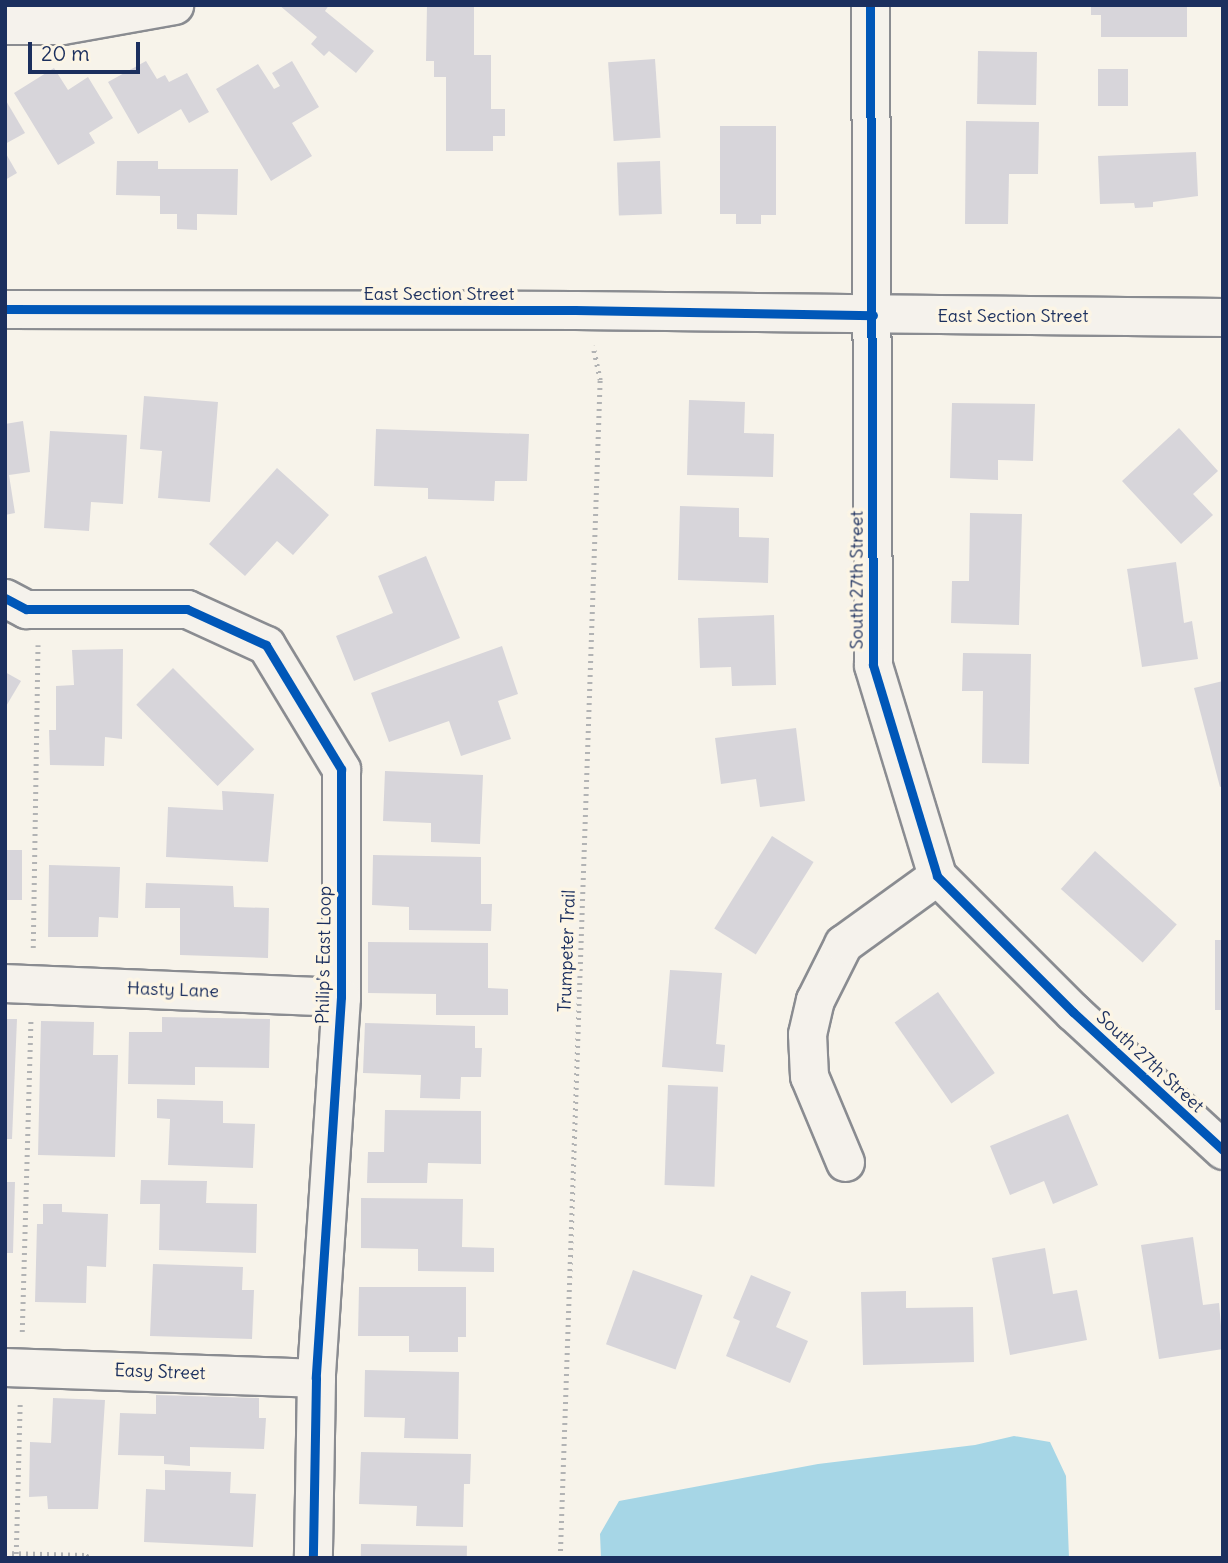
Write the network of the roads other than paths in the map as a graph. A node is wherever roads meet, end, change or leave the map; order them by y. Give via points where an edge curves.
1 (174, 5) edge
2 (870, 5) edge
3 (5, 25) edge
4 (5, 309) edge
5 (873, 315) junction
6 (1223, 317) edge
7 (22, 603) edge
8 (937, 876) junction
9 (19, 984) edge
10 (341, 997) junction
11 (1223, 1150) edge
12 (845, 1162) dead end
13 (13, 1367) edge
14 (316, 1378) junction
15 (313, 1558) edge

1 - 3 street via 62,25
2 - 5 street, South 27th Street
4 - 5 street, East Section Street
5 - 6 street, East Section Street
5 - 8 street, South 27th Street via 873,665
7 - 10 street, Philip's East Loop via 187,609 266,645 341,769
8 - 11 street, South 27th Street via 1073,1012
8 - 12 street via 843,944 815,1000 807,1034 809,1076
9 - 10 street, Hasty Lane
10 - 14 street, Philip's East Loop
13 - 14 street, Easy Street
14 - 15 street, Philip's East Loop

